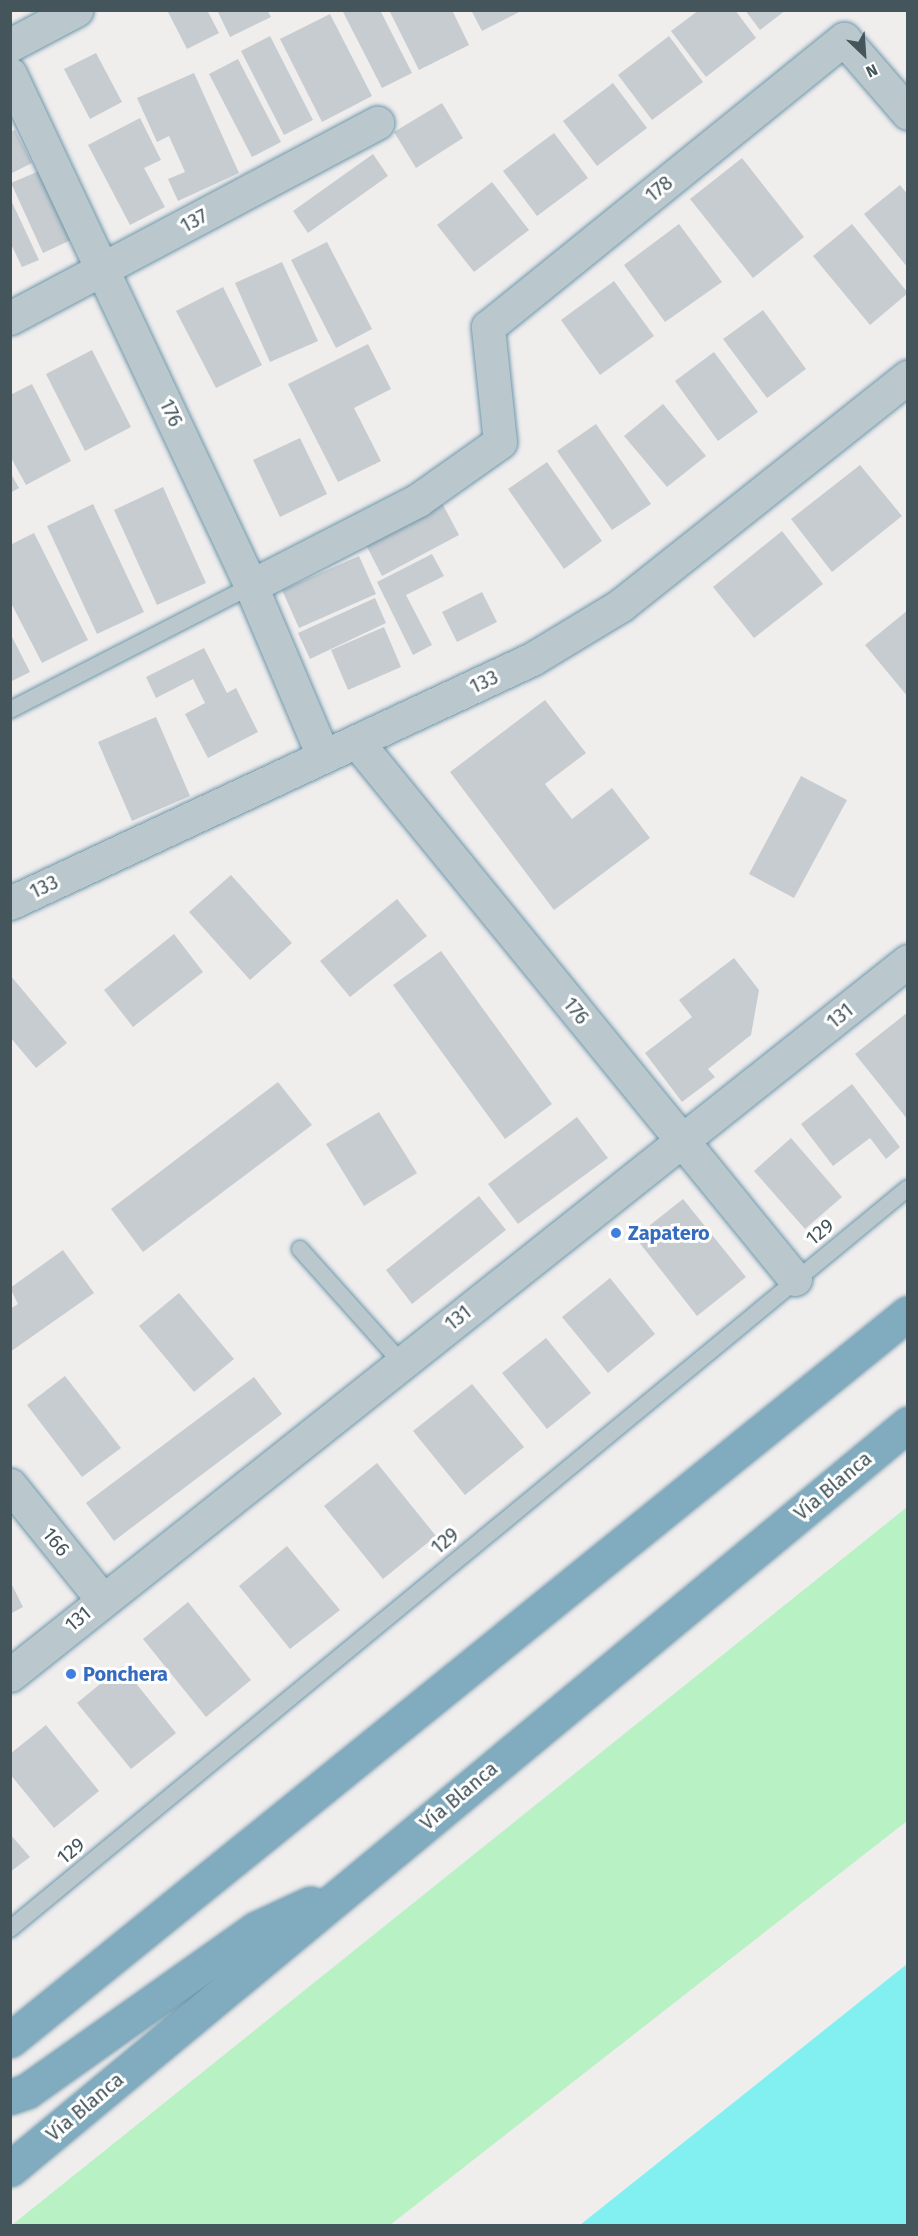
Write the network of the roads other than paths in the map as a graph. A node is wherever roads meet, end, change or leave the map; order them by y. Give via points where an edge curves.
1 (76, 10) edge
2 (10, 45) edge
3 (10, 74) edge
4 (908, 113) edge
5 (377, 123) dead end
6 (104, 269) junction
7 (10, 318) edge
8 (908, 376) edge
9 (251, 586) junction
10 (10, 710) edge
11 (357, 742) junction
12 (323, 756) junction
13 (10, 903) edge
14 (908, 962) edge
15 (684, 1143) junction
16 (908, 1188) edge
17 (300, 1249) dead end
18 (795, 1279) junction
19 (908, 1313) edge
20 (401, 1362) junction
21 (908, 1424) edge
22 (10, 1485) edge
23 (102, 1599) junction
24 (10, 1675) edge
25 (350, 1886) junction
26 (10, 1929) edge
27 (10, 2040) edge
28 (10, 2097) edge
29 (10, 2169) edge

1 - 2 street
3 - 6 street, 176
4 - 9 street, 178 via 843,39 488,327 500,442 417,500
5 - 6 street, 137
6 - 7 street, 137
6 - 9 street, 176
8 - 11 street, 133 via 621,605 532,659
9 - 10 lane
9 - 12 street, 176
11 - 12 street, 133
11 - 15 street, 176
12 - 13 street, 133
14 - 15 street, 131
15 - 18 street, 176
15 - 20 street, 131
16 - 18 lane, 129
17 - 20 lane
18 - 26 lane, 129
19 - 27 highway
20 - 23 street, 131
21 - 25 highway, Vía Blanca
22 - 23 street, 166
23 - 24 street, 131
25 - 28 highway via 256,1929 27,2091
25 - 29 highway, Vía Blanca

